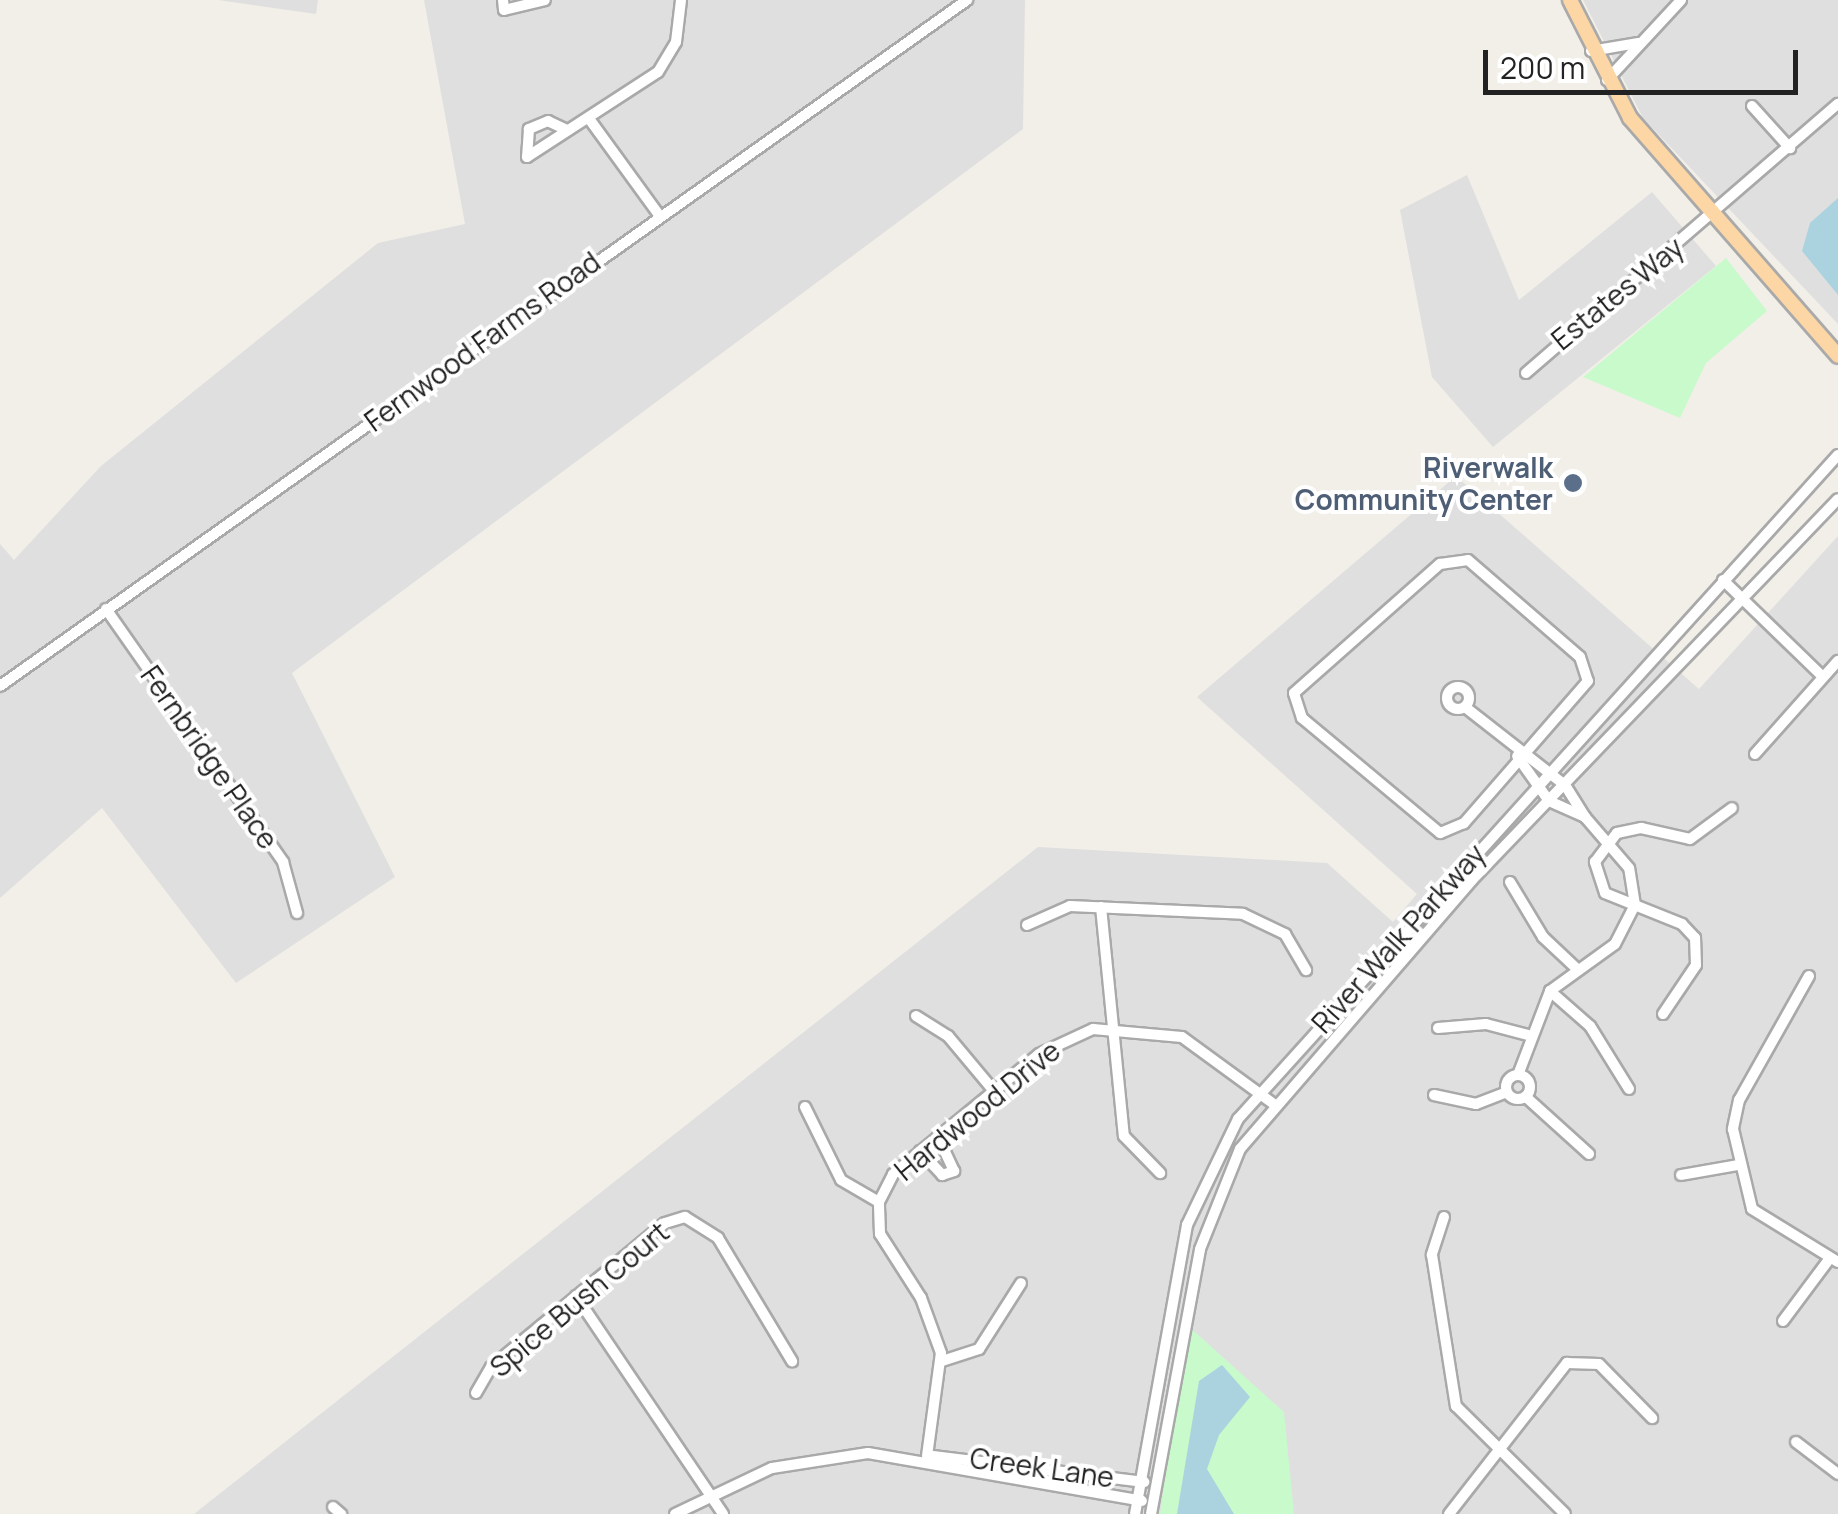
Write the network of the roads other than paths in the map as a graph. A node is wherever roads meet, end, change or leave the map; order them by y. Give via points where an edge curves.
1 (503, 0) edge
2 (545, 0) edge
3 (681, 0) edge
4 (966, 0) edge
5 (1570, 0) edge
6 (1680, 0) edge
7 (1639, 43) junction
8 (1590, 50) junction
9 (1606, 80) junction
10 (1838, 104) edge
11 (1752, 106) dead end
12 (590, 120) junction
13 (566, 130) dead end
14 (1790, 148) junction
15 (658, 215) junction
16 (1713, 218) junction
17 (1838, 356) edge
18 (1526, 373) dead end
19 (1838, 455) edge
20 (1838, 499) edge
21 (1723, 580) junction
22 (1743, 600) junction
23 (106, 609) junction
24 (1838, 661) edge
25 (1823, 676) junction
26 (0, 686) edge
27 (1465, 706) dead end
28 (1755, 754) dead end
29 (1517, 755) junction
30 (1550, 771) junction
31 (1565, 784) junction
32 (1535, 787) junction
33 (1549, 801) junction
34 (1732, 808) dead end
35 (1585, 817) junction
36 (1608, 840) junction
37 (1510, 882) dead end
38 (1635, 905) junction
39 (1101, 908) junction
40 (297, 913) dead end
41 (1027, 925) dead end
42 (1577, 969) junction
43 (1306, 970) dead end
44 (1809, 976) dead end
45 (1550, 992) junction
46 (1664, 1014) dead end
47 (916, 1016) dead end
48 (1112, 1027) junction
49 (1438, 1028) dead end
50 (1528, 1035) junction
51 (1518, 1075) junction
52 (1629, 1089) dead end
53 (994, 1091) junction
54 (1260, 1092) junction
55 (1508, 1092) junction
56 (1434, 1095) dead end
57 (1526, 1097) junction
58 (1274, 1104) junction
59 (805, 1107) dead end
60 (938, 1136) junction
61 (920, 1151) junction
62 (1588, 1154) dead end
63 (1738, 1165) junction
64 (1160, 1173) dead end
65 (1682, 1175) dead end
66 (878, 1202) junction
67 (1444, 1217) dead end
68 (1834, 1260) edge
69 (1021, 1284) dead end
70 (576, 1296) junction
71 (1783, 1321) dead end
72 (792, 1361) dead end
73 (942, 1361) junction
74 (476, 1394) dead end
75 (1652, 1418) dead end
76 (1796, 1442) dead end
77 (1497, 1449) junction
78 (927, 1456) junction
79 (1838, 1474) edge
80 (1140, 1481) junction
81 (1156, 1484) junction
82 (709, 1494) junction
83 (1137, 1500) junction
84 (1152, 1509) edge
85 (676, 1514) edge
86 (723, 1514) edge
87 (1135, 1514) edge
88 (1449, 1514) edge
89 (1565, 1514) edge

1 - 2 street via 504,10
3 - 12 street via 668,61
4 - 15 street, Fernwood Farms Road
5 - 8 main road
6 - 7 street
7 - 8 street
7 - 9 street
8 - 9 main road
9 - 16 main road
10 - 14 street, Estates Way
11 - 14 street
12 - 13 street
12 - 15 street
14 - 16 street, Estates Way
15 - 23 street, Fernwood Farms Road
16 - 17 main road
16 - 18 street, Estates Way
19 - 21 street, River Walk Parkway
20 - 22 street, River Walk Parkway
21 - 22 street
21 - 30 street, River Walk Parkway
22 - 25 street
22 - 31 street, River Walk Parkway
23 - 26 street, Fernwood Farms Road
23 - 40 street, Fernbridge Place via 283,862
24 - 25 street
25 - 28 street
27 - 29 street
29 - 29 street via 1583,694 1587,670 1468,560 1440,564 1294,693 1302,718 1434,832 1464,823
29 - 30 street
29 - 32 street
30 - 31 street
30 - 32 street, River Walk Parkway
31 - 33 street, River Walk Parkway
31 - 35 street
32 - 33 street
32 - 54 street, River Walk Parkway
33 - 35 street
33 - 58 street, River Walk Parkway
34 - 36 street via 1690,839 1641,828
35 - 36 street
36 - 38 street via 1629,868
36 - 38 street via 1596,883
37 - 42 street via 1543,937
38 - 42 street via 1615,944
38 - 46 street via 1682,924 1698,946 1693,972
39 - 41 street via 1056,907
39 - 43 street via 1252,916 1285,934
39 - 48 street
42 - 45 street
44 - 63 street via 1739,1100
45 - 50 street
45 - 52 street via 1590,1026
47 - 53 street via 948,1036
48 - 53 street, Hardwood Drive via 1059,1042
48 - 54 street, Hardwood Drive via 1182,1037
48 - 64 street via 1124,1136
49 - 50 street via 1486,1024
50 - 51 street
51 - 55 street
51 - 57 street via 1530,1083
53 - 60 street, Hardwood Drive
54 - 58 street, Hardwood Drive
54 - 80 street, River Walk Parkway via 1222,1146 1187,1225
55 - 56 street via 1476,1104
55 - 57 street
57 - 62 street
58 - 81 street, River Walk Parkway via 1240,1150 1209,1219
59 - 66 street via 841,1180
60 - 61 street, Hardwood Drive
60 - 61 street via 954,1171 942,1175
61 - 66 street, Hardwood Drive
63 - 65 street
63 - 68 street via 1758,1217
66 - 73 street, Hardwood Drive via 880,1234 921,1298
67 - 77 street via 1432,1255 1453,1396 1470,1427
68 - 71 street
69 - 73 street via 980,1349
70 - 72 street, Spice Bush Court via 666,1223 695,1219 728,1254
70 - 74 street, Spice Bush Court via 491,1367
70 - 82 street
73 - 78 street, Hardwood Drive
75 - 77 street via 1621,1380 1575,1360 1554,1372
76 - 79 street
77 - 88 street
77 - 89 street
78 - 80 street, Creek Lane
78 - 82 street, Creek Lane via 810,1458
78 - 83 street, Creek Lane
80 - 81 street, Creek Lane
80 - 83 street, River Walk Parkway
81 - 84 street, River Walk Parkway
82 - 85 street, Creek Lane
82 - 86 street
83 - 84 street, Creek Lane
83 - 87 street, River Walk Parkway

